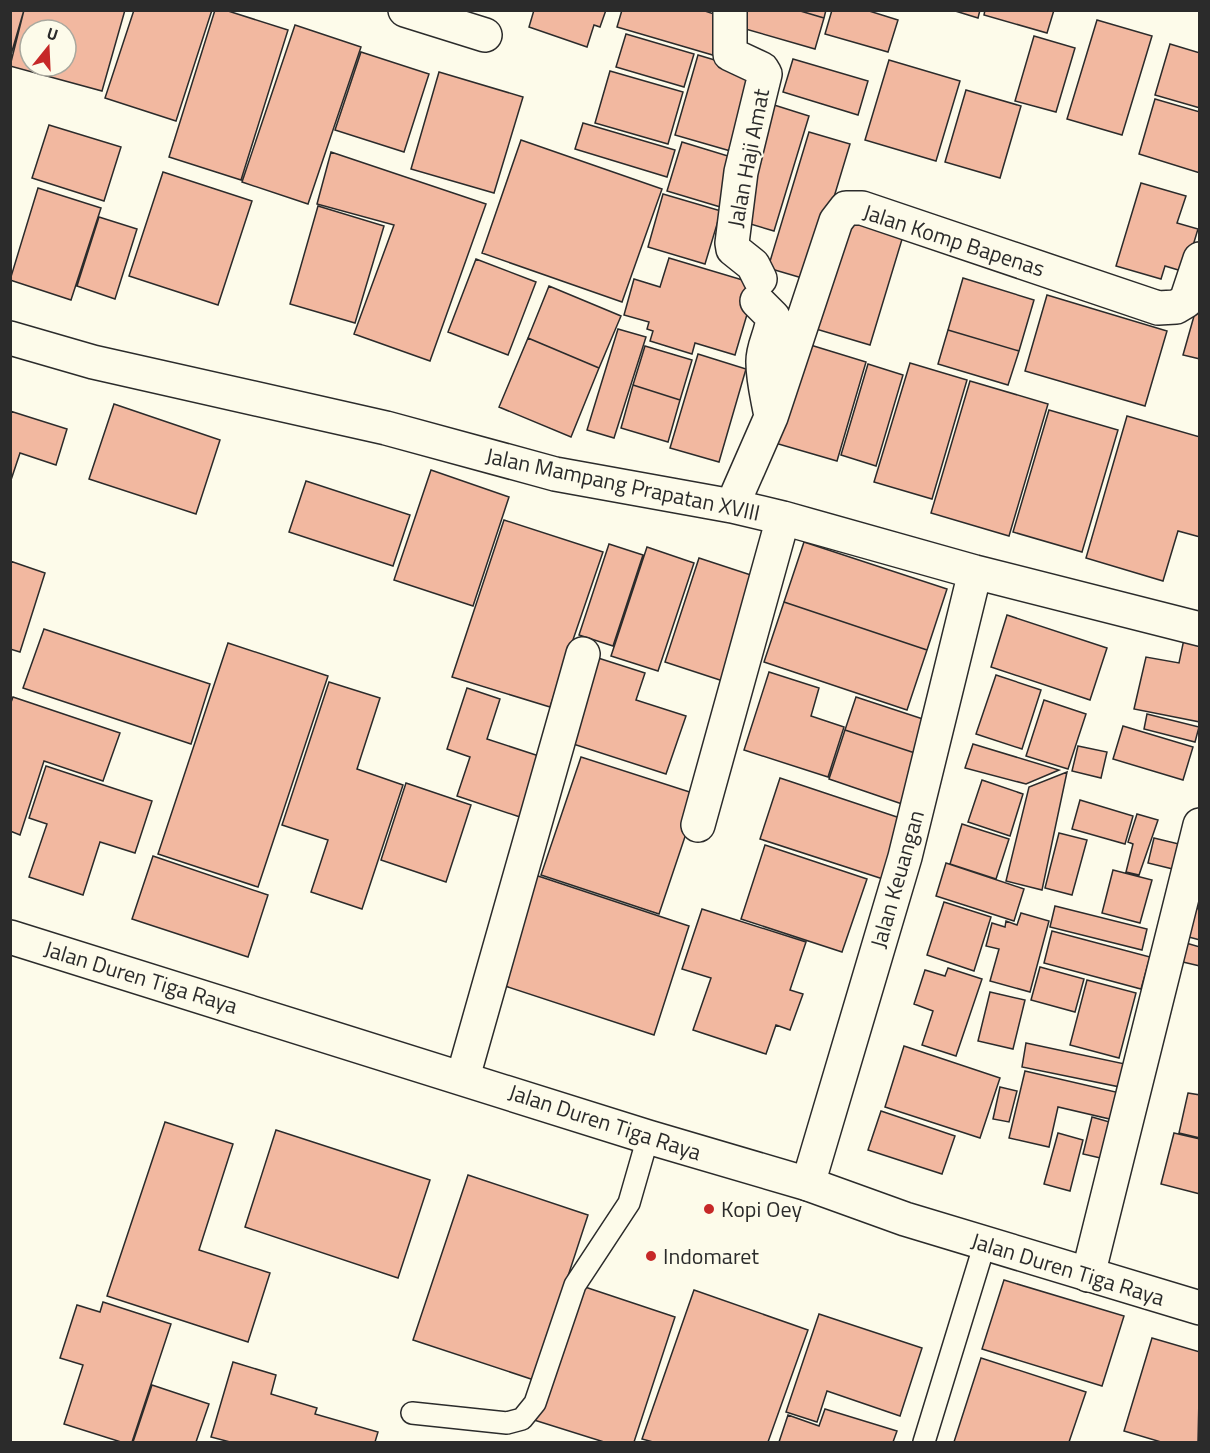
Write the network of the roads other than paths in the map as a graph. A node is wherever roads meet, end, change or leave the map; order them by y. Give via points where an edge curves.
1 (405, 10) edge
2 (730, 10) edge
3 (485, 34) dead end
4 (1200, 259) edge
5 (10, 338) edge
6 (771, 417) junction
7 (732, 506) junction
8 (783, 518) junction
9 (975, 572) junction
10 (1200, 629) edge
11 (584, 654) dead end
12 (698, 825) dead end
13 (1200, 825) edge
14 (10, 937) edge
15 (463, 1077) junction
16 (648, 1137) junction
17 (808, 1184) junction
18 (985, 1244) junction
19 (1088, 1275) junction
20 (1200, 1308) edge
21 (412, 1413) dead end
22 (924, 1443) edge

1 - 3 street
2 - 6 street, Jalan Haji Amat via 730,54 765,74 741,172 732,243 733,249 753,265 759,290 773,317 763,363
4 - 6 street, Jalan Komp Bapenas via 1186,302 1158,308 862,208 846,207 836,221
5 - 7 street, Jalan Mampang Prapatan XVIII via 93,362 386,428 555,474
6 - 7 street, Jalan Komp Bapenas
7 - 8 street, Jalan Mampang Prapatan XVIII
8 - 9 street, Jalan Mampang Prapatan XVIII
8 - 12 street
9 - 10 street, Jalan Mampang Prapatan XVIII
9 - 17 street, Jalan Keuangan via 905,857
11 - 15 street
13 - 19 street
14 - 15 street, Jalan Duren Tiga Raya
15 - 16 street, Jalan Duren Tiga Raya
16 - 17 street, Jalan Duren Tiga Raya
16 - 21 lane via 629,1203 575,1285 535,1403 522,1419 507,1423
17 - 18 street, Jalan Duren Tiga Raya
18 - 19 street, Jalan Duren Tiga Raya
18 - 22 lane
19 - 20 street, Jalan Duren Tiga Raya

